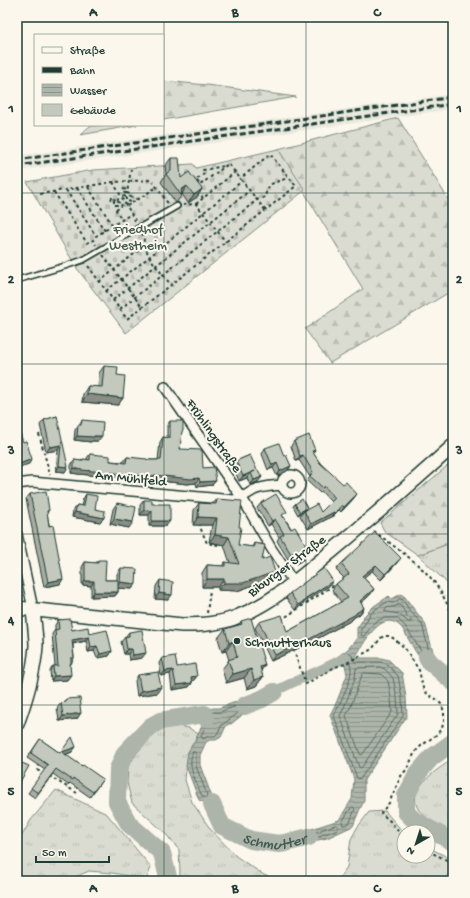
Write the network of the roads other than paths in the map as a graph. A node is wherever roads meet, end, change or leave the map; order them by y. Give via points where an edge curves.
1 (177, 206) road end
2 (17, 280) edge
3 (165, 387) dead end
4 (453, 446) edge
5 (17, 484) edge
6 (282, 485) dead end
7 (242, 498) junction
8 (17, 534) edge
9 (294, 583) junction
10 (17, 608) edge
11 (33, 610) junction
12 (17, 724) edge

1 - 2 lane via 83,260
3 - 7 street, Frühlingstraße
4 - 9 street, Biburger Straße
5 - 7 street, Am Mühlfeld via 32,482 227,500
6 - 7 street via 259,488
7 - 9 street, Frühlingstraße
8 - 11 street
9 - 11 street, Biburger Straße via 240,616 206,624 164,624
10 - 11 street, Biburger Straße
11 - 12 street via 36,646 33,672

